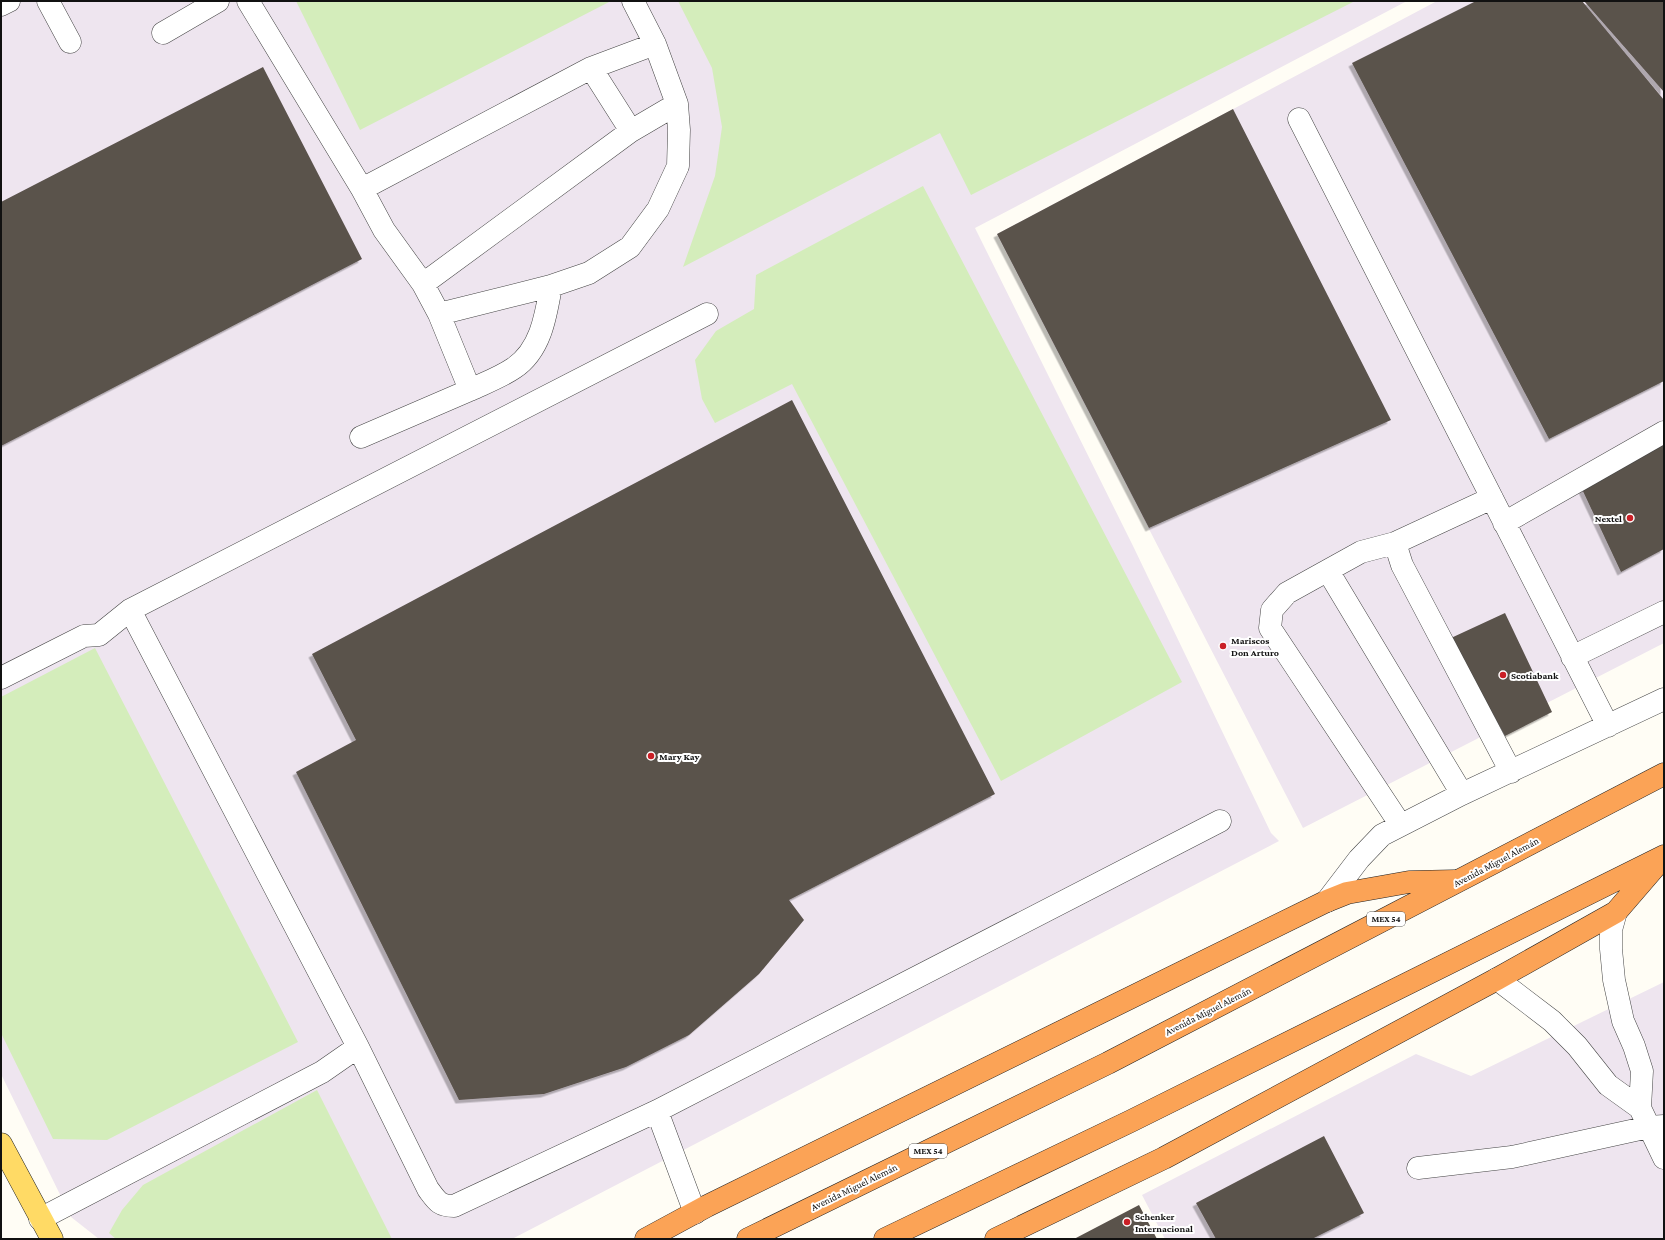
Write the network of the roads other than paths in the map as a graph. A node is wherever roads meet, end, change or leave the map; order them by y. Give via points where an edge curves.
1 (9, 1) edge
2 (48, 1) edge
3 (218, 1) edge
4 (248, 1) edge
5 (633, 1) edge
6 (1, 5) edge
7 (164, 34) dead end
8 (70, 42) dead end
9 (655, 44) junction
10 (591, 68) junction
11 (677, 104) junction
12 (1299, 119) dead end
13 (632, 131) junction
14 (362, 189) junction
15 (423, 284) junction
16 (551, 286) junction
17 (439, 314) junction
18 (707, 314) dead end
19 (470, 390) junction
20 (1664, 432) edge
21 (361, 437) dead end
22 (1492, 498) junction
23 (1504, 523) junction
24 (1395, 543) junction
25 (1328, 571) junction
26 (130, 610) junction
27 (1664, 612) edge
28 (1572, 657) junction
29 (1, 678) edge
30 (1664, 699) edge
31 (1608, 726) junction
32 (1511, 772) junction
33 (1664, 774) edge
34 (1462, 794) junction
35 (1220, 821) dead end
36 (1400, 824) junction
37 (1663, 857) edge
38 (1458, 881) junction
39 (1327, 901) junction
40 (1616, 912) junction
41 (1496, 979) junction
42 (358, 1047) junction
43 (657, 1111) junction
44 (1651, 1120) edge
45 (1, 1144) edge
46 (1664, 1158) edge
47 (1418, 1168) dead end
48 (695, 1212) junction
49 (40, 1219) junction
50 (52, 1239) edge
51 (646, 1239) edge
52 (748, 1239) edge
53 (885, 1239) edge
54 (996, 1239) edge

1 - 6 lane
2 - 8 lane
3 - 7 lane
4 - 14 lane
5 - 9 lane
9 - 10 lane
9 - 11 lane
10 - 13 lane
10 - 14 lane
11 - 13 lane
11 - 16 lane via 678,166 658,209 630,247 589,273
12 - 22 lane
13 - 15 lane
14 - 15 lane via 384,230
15 - 17 lane
16 - 17 lane
16 - 19 lane via 545,318 531,352 515,367
17 - 19 lane
18 - 26 lane
19 - 21 lane
20 - 23 lane
22 - 23 lane
22 - 24 lane
23 - 28 lane
24 - 25 lane via 1362,552
24 - 32 lane via 1402,565
25 - 34 lane
25 - 36 lane via 1287,592 1272,610 1270,628
26 - 29 lane via 98,635 84,636
26 - 42 lane
27 - 28 lane
28 - 31 lane
30 - 31 lane
31 - 32 lane
32 - 34 lane
33 - 38 highway, Avenida Miguel Alemán / MEX 54
34 - 36 lane
35 - 43 lane
36 - 39 lane via 1382,835 1363,854
37 - 40 highway
37 - 53 highway via 1131,1121
38 - 39 highway via 1409,882 1347,893
38 - 52 highway, Avenida Miguel Alemán / MEX 54 via 1108,1063
39 - 48 highway
40 - 41 highway
40 - 44 lane via 1611,930 1614,980 1623,1021 1642,1071
41 - 44 lane via 1552,1021 1577,1046 1608,1085
41 - 54 highway via 1164,1158
42 - 43 lane via 428,1189 436,1201 444,1206 454,1206
42 - 49 lane via 322,1072
43 - 48 lane
44 - 46 lane
44 - 47 lane via 1512,1157
45 - 49 main road
48 - 51 highway
49 - 50 main road

